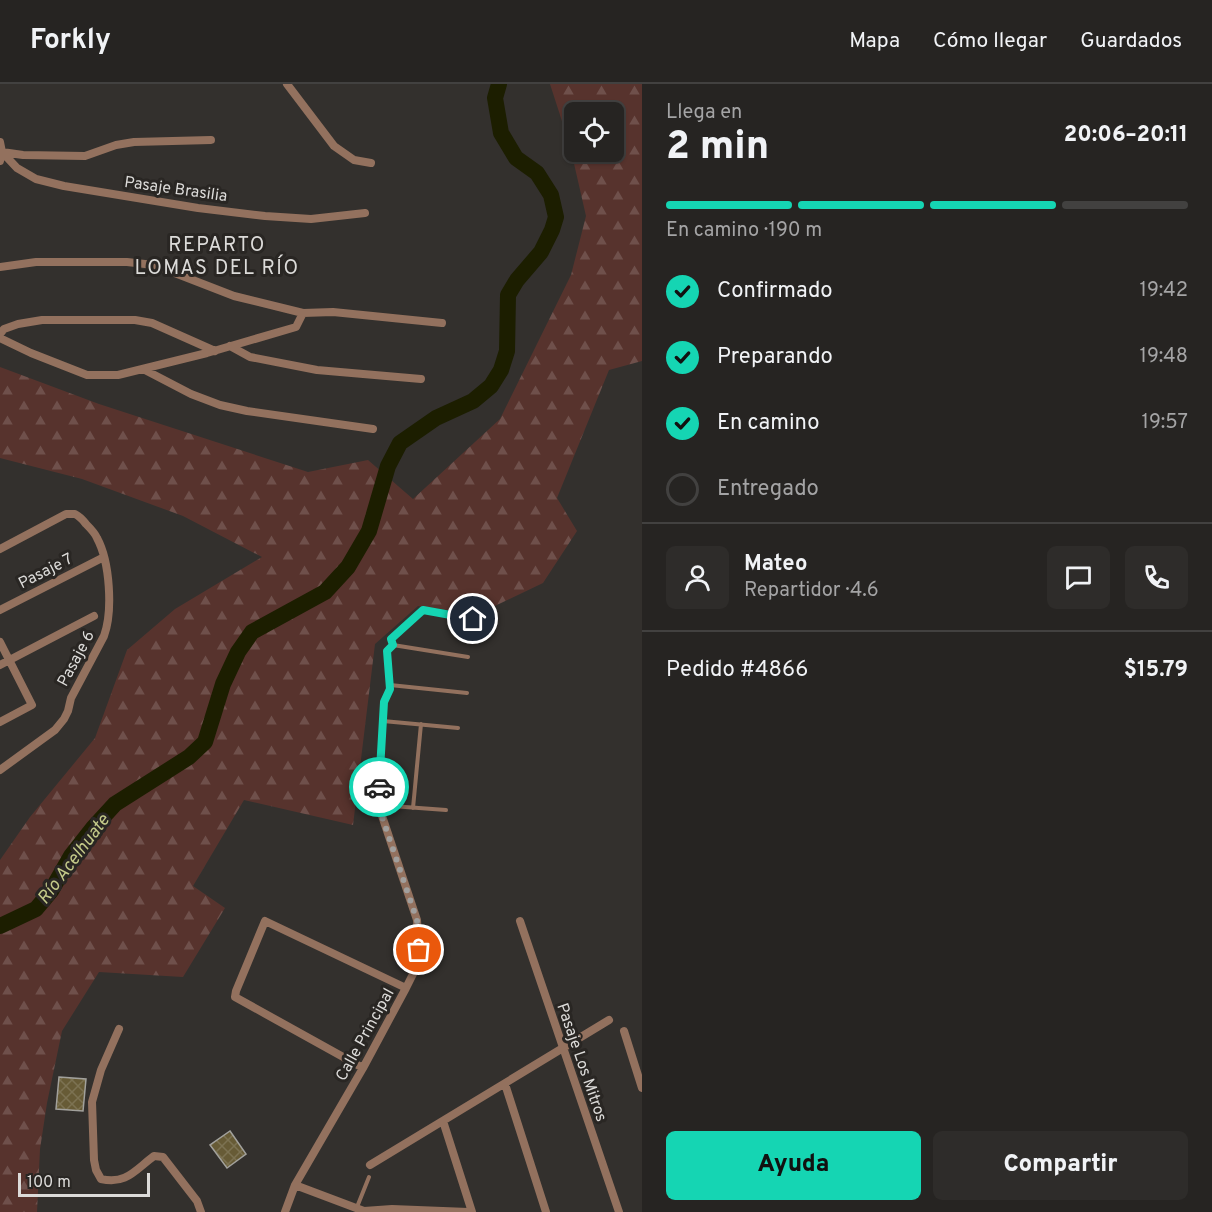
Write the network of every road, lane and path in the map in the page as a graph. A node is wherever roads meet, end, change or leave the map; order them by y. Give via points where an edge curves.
1 (287, 84) edge
2 (211, 140) dead end
3 (0, 142) edge
4 (1, 156) edge
5 (371, 163) dead end
6 (365, 213) dead end
7 (0, 267) edge
8 (303, 313) junction
9 (442, 323) dead end
10 (0, 336) edge
11 (230, 346) junction
12 (215, 351) junction
13 (143, 369) junction
14 (421, 379) dead end
15 (373, 429) dead end
16 (0, 549) edge
17 (104, 557) junction
18 (0, 610) edge
19 (94, 616) dead end
20 (473, 619) dead end
21 (0, 642) edge
22 (393, 645) junction
23 (468, 657) dead end
24 (9, 660) junction
25 (0, 665) edge
26 (390, 685) junction
27 (467, 693) dead end
28 (383, 721) junction
29 (0, 722) edge
30 (421, 724) junction
31 (458, 728) dead end
32 (0, 770) edge
33 (374, 792) dead end
34 (378, 805) junction
35 (413, 808) junction
36 (446, 810) dead end
37 (520, 921) dead end
38 (406, 988) junction
39 (609, 1020) dead end
40 (119, 1029) dead end
41 (624, 1031) dead end
42 (562, 1049) junction
43 (363, 1068) junction
44 (505, 1084) junction
45 (642, 1088) edge
46 (443, 1121) junction
47 (370, 1165) dead end
48 (369, 1177) dead end
49 (295, 1185) junction
50 (357, 1208) junction
51 (201, 1212) edge
52 (285, 1212) edge
53 (470, 1212) edge
54 (546, 1212) edge
55 (619, 1212) edge

1 - 5 street via 334,146 354,160
2 - 4 street via 134,142 85,156
3 - 4 street
4 - 6 street, Pasaje Brasilia via 36,179 106,194 277,217 311,219
7 - 8 street via 36,262 127,262 154,266 234,296
8 - 9 street via 333,312
8 - 11 street via 296,327
10 - 12 street via 4,329 42,320 135,320 152,323
10 - 13 street via 87,375 118,375
11 - 12 street
11 - 14 street via 250,357 317,370
12 - 13 street
13 - 15 street via 220,405
16 - 17 street, Pasaje 6 via 66,514 75,514 96,536
17 - 18 street, Pasaje 7
17 - 32 street, Pasaje 6 via 108,574 108,626 68,711 55,730
19 - 24 street
20 - 22 lane via 423,610 391,639
21 - 24 street
22 - 23 lane
22 - 26 lane via 387,651
24 - 25 street
24 - 29 street via 32,705
26 - 27 lane
26 - 28 lane
28 - 30 lane
28 - 34 lane
30 - 31 lane
30 - 35 lane
33 - 34 street, Calle Principal
34 - 35 lane
34 - 38 street, Calle Principal via 417,920 419,950
35 - 36 lane
37 - 42 street, Pasaje Los Mitros
38 - 43 street, Calle Principal
38 - 43 street via 265,921 235,997
39 - 42 street
40 - 51 street via 92,1102 96,1170 101,1179 118,1181 154,1156 162,1157 197,1201
41 - 45 street
42 - 44 street
42 - 55 street, Pasaje Los Mitros
43 - 49 street, Calle Principal
44 - 46 street
44 - 54 street
46 - 47 street
46 - 53 street
48 - 50 lane
49 - 50 street
49 - 52 street, Calle Principal
50 - 53 street

